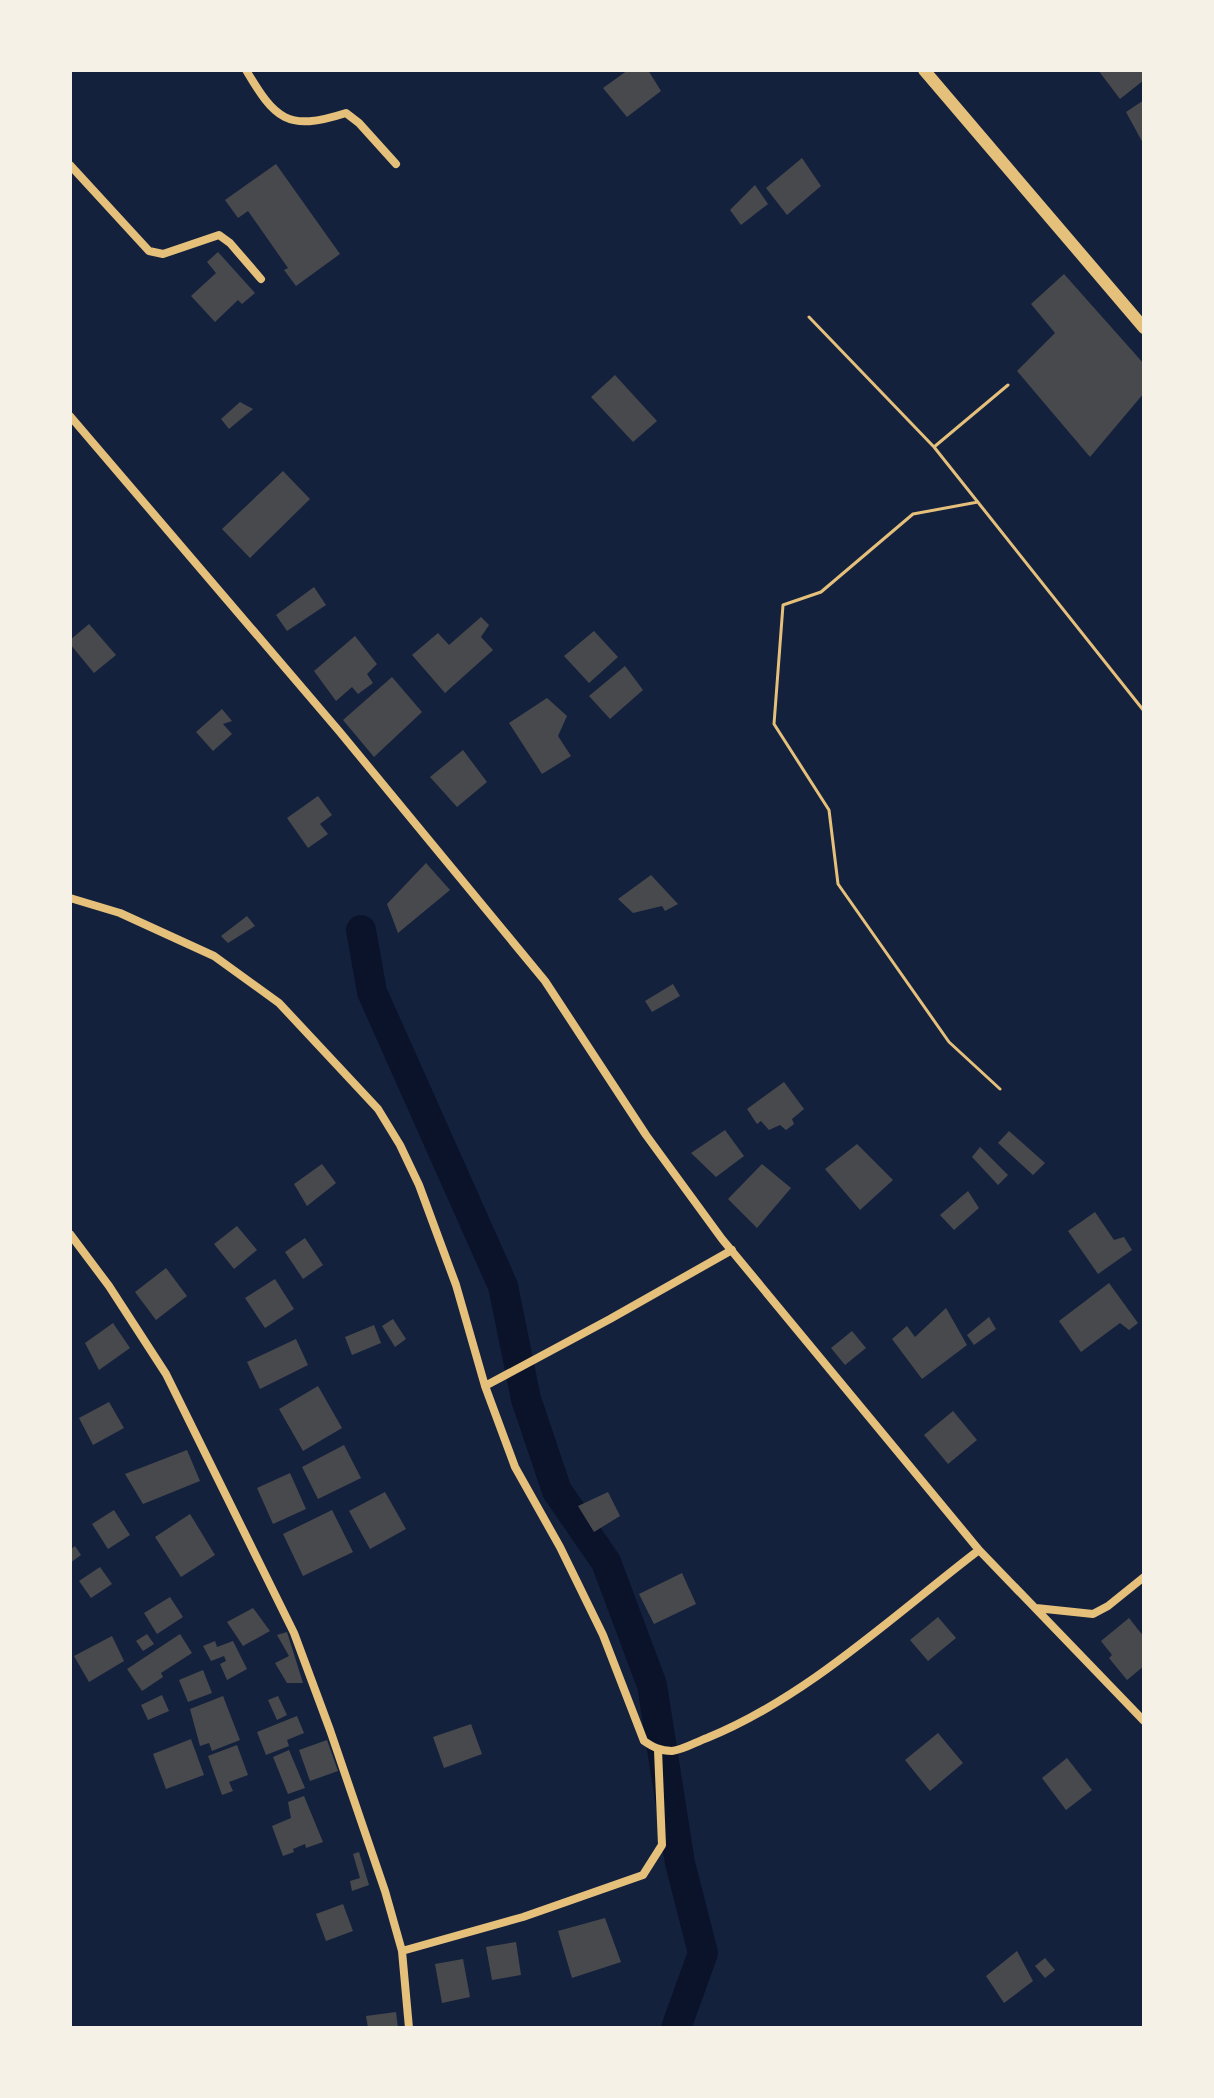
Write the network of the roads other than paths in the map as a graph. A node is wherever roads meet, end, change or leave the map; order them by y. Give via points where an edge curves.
1 (246, 70) edge
2 (924, 70) edge
3 (396, 164) dead end
4 (70, 165) edge
5 (261, 279) dead end
6 (1144, 328) edge
7 (70, 416) edge
8 (70, 898) edge
9 (70, 1234) edge
10 (732, 1250) junction
11 (485, 1386) junction
12 (979, 1550) junction
13 (1144, 1577) edge
14 (1035, 1608) junction
15 (1144, 1721) edge
16 (658, 1750) junction
17 (402, 1951) junction
18 (409, 2028) edge

1 - 3 street via 284,119 346,113
2 - 6 street
4 - 5 street via 149,251 163,254 219,235
7 - 10 street via 545,981 646,1135
8 - 11 street via 120,913 214,956 279,1003 378,1109 419,1185
9 - 17 street via 166,1374 294,1633
10 - 11 street
10 - 12 street
11 - 16 street via 515,1467 603,1635 644,1741
12 - 14 street
12 - 16 street via 791,1694 743,1723 675,1751
13 - 14 street via 1093,1614
14 - 15 street
16 - 17 street via 662,1845 643,1875
17 - 18 street

